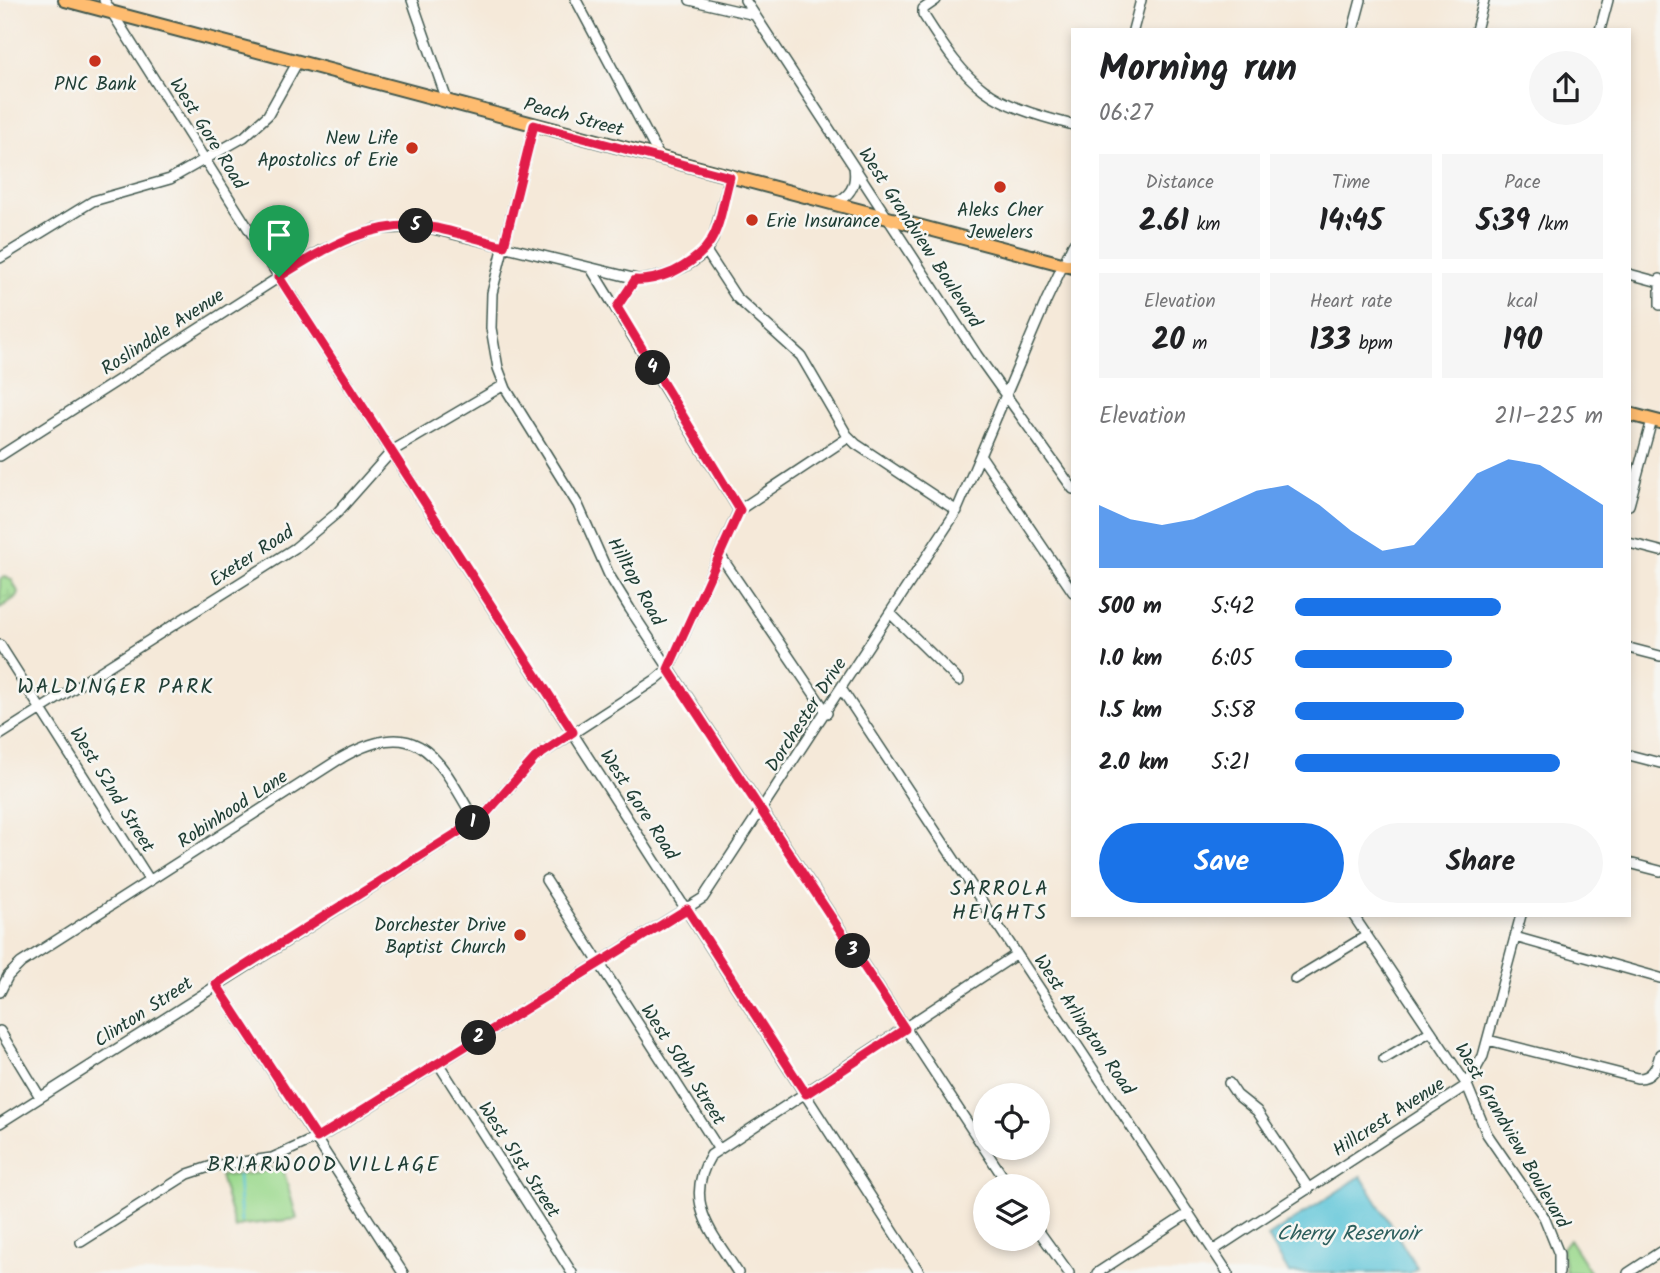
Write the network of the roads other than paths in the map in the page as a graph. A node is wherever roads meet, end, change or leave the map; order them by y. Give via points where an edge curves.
1 (65, 0) edge
2 (104, 0) edge
3 (412, 0) edge
4 (576, 0) edge
5 (690, 0) edge
6 (746, 0) edge
7 (936, 0) edge
8 (1141, 0) edge
9 (1361, 0) edge
10 (1484, 0) edge
11 (1608, 0) edge
12 (112, 13) junction
13 (755, 15) junction
14 (1134, 28) edge
15 (1354, 28) edge
16 (1477, 28) edge
17 (1601, 28) edge
18 (297, 63) junction
19 (448, 103) junction
20 (1071, 124) edge
21 (534, 125) junction
22 (660, 158) junction
23 (206, 160) junction
24 (854, 165) junction
25 (730, 177) junction
26 (832, 204) junction
27 (889, 219) junction
28 (504, 246) junction
29 (706, 251) junction
30 (0, 258) edge
31 (1068, 266) edge
32 (593, 270) junction
33 (1631, 274) edge
34 (279, 277) junction
35 (635, 280) junction
36 (1660, 280) edge
37 (1660, 305) edge
38 (617, 307) junction
39 (504, 385) junction
40 (1007, 395) junction
41 (1631, 415) edge
42 (1656, 421) edge
43 (849, 437) junction
44 (392, 451) junction
45 (0, 456) edge
46 (981, 456) junction
47 (1071, 486) edge
48 (1631, 499) edge
49 (740, 510) junction
50 (957, 511) junction
51 (1631, 544) edge
52 (1660, 551) edge
53 (720, 555) junction
54 (1071, 589) edge
55 (891, 614) junction
56 (0, 645) edge
57 (1631, 649) edge
58 (1660, 656) edge
59 (668, 669) junction
60 (959, 681) dead end
61 (842, 690) junction
62 (41, 709) junction
63 (827, 712) junction
64 (573, 732) junction
65 (0, 735) edge
66 (1631, 756) edge
67 (1660, 764) edge
68 (761, 812) junction
69 (475, 821) junction
70 (1631, 864) edge
71 (1660, 871) edge
72 (546, 880) dead end
73 (150, 881) junction
74 (687, 909) junction
75 (1354, 917) edge
76 (1520, 917) edge
77 (1366, 936) junction
78 (1515, 937) junction
79 (1017, 954) junction
80 (599, 962) junction
81 (1660, 978) edge
82 (1295, 979) dead end
83 (216, 984) junction
84 (0, 992) edge
85 (905, 1029) junction
86 (0, 1031) edge
87 (1431, 1031) junction
88 (1488, 1040) junction
89 (1660, 1054) edge
90 (1384, 1059) dead end
91 (438, 1063) junction
92 (1229, 1083) dead end
93 (1467, 1085) junction
94 (806, 1094) junction
95 (40, 1097) junction
96 (0, 1123) edge
97 (317, 1138) junction
98 (718, 1149) junction
99 (1001, 1174) edge
100 (1309, 1189) junction
101 (1189, 1213) junction
102 (81, 1242) dead end
103 (1050, 1247) edge
104 (1214, 1250) junction
105 (1660, 1251) edge
106 (404, 1273) edge
107 (572, 1273) edge
108 (738, 1273) edge
109 (920, 1273) edge
110 (1069, 1273) edge
111 (1097, 1273) edge
112 (1228, 1273) edge
113 (1559, 1273) edge
114 (1628, 1273) edge

1 - 12 main road, Peach Street
2 - 12 street, West Gore Road
3 - 19 street
4 - 22 street
5 - 13 street
6 - 13 street, West Grandview Boulevard
7 - 20 street via 923,14 961,72 983,91 1026,113
8 - 14 street
9 - 15 street
10 - 16 street
11 - 17 street
12 - 18 main road, Peach Street
12 - 23 street, West Gore Road
13 - 24 street, West Grandview Boulevard
18 - 19 main road, Peach Street
18 - 23 street via 260,125
19 - 21 main road, Peach Street
21 - 22 main road, Peach Street
21 - 28 street, Hilltop Road
22 - 25 main road, Peach Street
23 - 30 street via 162,183 93,201
23 - 34 street, West Gore Road
24 - 26 street via 850,193
24 - 27 street, West Grandview Boulevard
25 - 26 main road, Peach Street
25 - 29 street
26 - 27 main road, Peach Street
27 - 31 main road, Peach Street
27 - 40 street, West Grandview Boulevard
28 - 32 street, Roslindale Avenue
28 - 34 street, Roslindale Avenue via 435,228 394,226 339,241
28 - 39 street, Hilltop Road via 491,307 493,344
29 - 35 street, Roslindale Avenue via 666,275
29 - 43 street via 736,297 801,356
31 - 40 street, Dorchester Drive
32 - 35 street, Roslindale Avenue
32 - 38 street
33 - 36 street
34 - 44 street, West Gore Road
34 - 45 street, Roslindale Avenue
35 - 38 street
36 - 37 street
38 - 49 street
39 - 44 street, Exeter Road
39 - 59 street, Hilltop Road via 578,505 609,575
40 - 46 street, Dorchester Drive
40 - 47 street, West Grandview Boulevard
41 - 42 main road
42 - 48 street
43 - 49 street
43 - 50 street
44 - 62 street, Exeter Road via 337,513 295,548
44 - 64 street, West Gore Road
46 - 50 street, Dorchester Drive
46 - 54 street
49 - 53 street
50 - 55 street, Dorchester Drive
51 - 52 street
53 - 59 street
53 - 63 street
55 - 60 street
55 - 61 street, Dorchester Drive
56 - 62 street, West 52nd Street
57 - 58 street
59 - 64 street, Clinton Street
59 - 68 street, Hilltop Road
61 - 63 street, Dorchester Drive
61 - 79 street, West Arlington Road
62 - 65 street, Exeter Road
62 - 73 street, West 52nd Street
63 - 68 street, Dorchester Drive
64 - 69 street, Clinton Street via 535,758 494,807
64 - 74 street, West Gore Road
66 - 67 street
68 - 74 street, Dorchester Drive via 709,891
68 - 85 street, Hilltop Road
69 - 73 street, Robinhood Lane via 435,757 410,742 383,740 338,760
69 - 83 street, Clinton Street
70 - 71 street
72 - 80 street, West 50th Street
73 - 84 street, Robinhood Lane via 21,963
74 - 80 street, Dorchester Drive
74 - 94 street, West Gore Road
75 - 77 street, West Grandview Boulevard
76 - 78 street, Hillcrest Avenue
77 - 82 street
77 - 87 street, West Grandview Boulevard
78 - 81 street
78 - 88 street, Hillcrest Avenue
79 - 85 street
79 - 101 street, West Arlington Road
80 - 91 street, Dorchester Drive
80 - 98 street, West 50th Street
83 - 95 street, Clinton Street
83 - 97 street
85 - 94 street
85 - 99 street, Hilltop Road
86 - 95 street
87 - 90 street
87 - 93 street, West Grandview Boulevard
88 - 89 street via 1637,1078 1648,1076
88 - 93 street, Hillcrest Avenue
91 - 97 street, Dorchester Drive
91 - 107 street, West 51st Street
92 - 100 street via 1257,1111
93 - 100 street, Hillcrest Avenue
93 - 113 street, West Grandview Boulevard via 1487,1134 1544,1217 1559,1254
94 - 98 street
94 - 109 street, West Gore Road
95 - 96 street, Clinton Street
97 - 102 street, Dorchester Drive via 272,1158 188,1174
97 - 106 street
98 - 108 street, West 50th Street via 701,1176 698,1200 707,1224
100 - 104 street, Hillcrest Avenue
101 - 104 street, West Arlington Road
101 - 111 street
103 - 110 street
104 - 112 street, West Arlington Road
105 - 114 street

